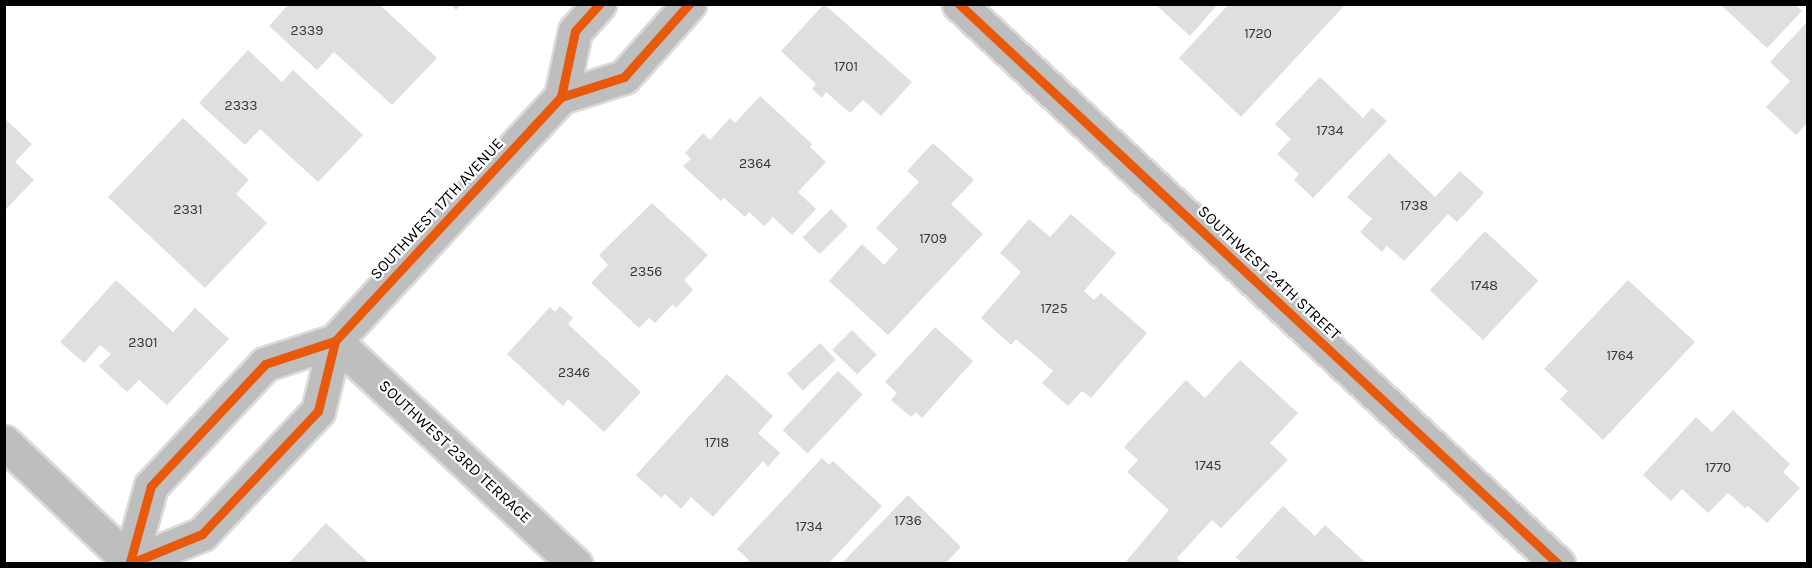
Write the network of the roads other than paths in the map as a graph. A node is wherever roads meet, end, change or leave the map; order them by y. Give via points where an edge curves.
1 (599, 4) edge
2 (688, 4) edge
3 (959, 4) edge
4 (561, 97) junction
5 (335, 341) junction
6 (4, 442) edge
7 (129, 563) edge
8 (575, 564) edge
9 (1558, 564) edge

1 - 4 street via 575,31
2 - 4 street, SOUTHWEST 17TH AVENUE via 624,76
3 - 9 street, SOUTHWEST 24TH STREET
4 - 5 street, SOUTHWEST 17TH AVENUE
5 - 7 street, SOUTHWEST 17TH AVENUE via 318,411 202,534
5 - 7 street, SOUTHWEST 17TH AVENUE via 265,364 151,486
5 - 8 street, SOUTHWEST 23RD TERRACE
6 - 7 street

